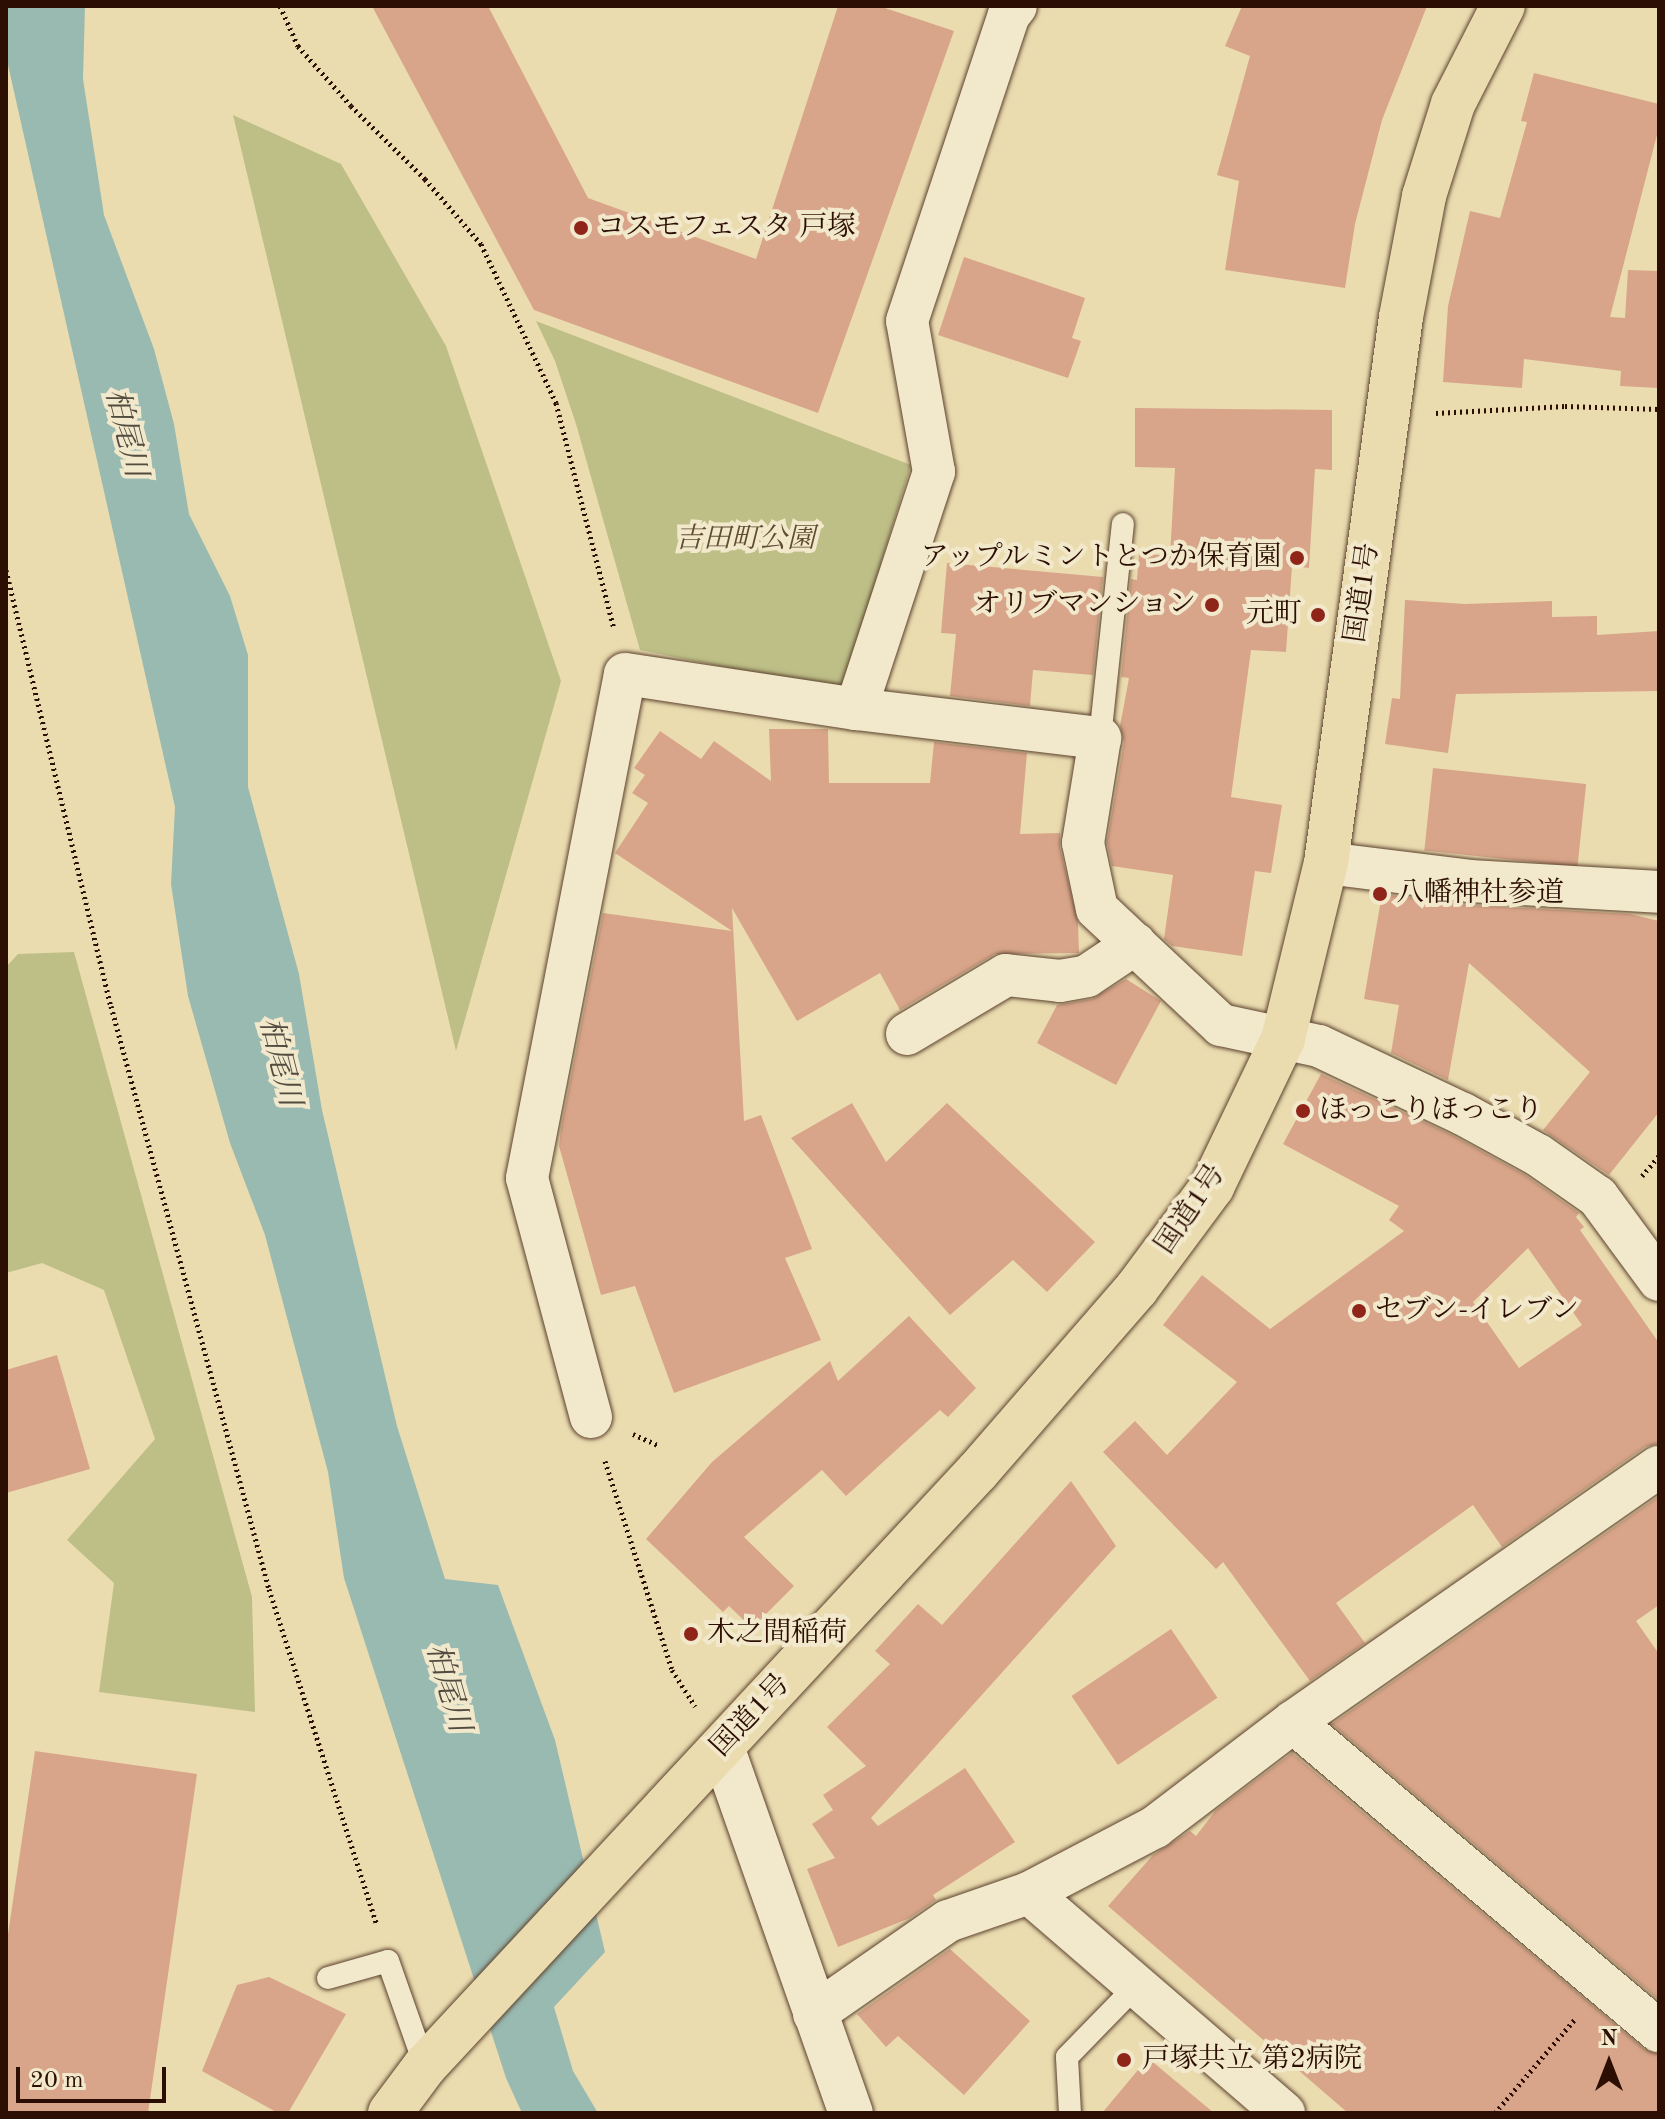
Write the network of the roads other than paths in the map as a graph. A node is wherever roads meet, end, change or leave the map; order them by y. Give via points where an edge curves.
1 (1016, 6) edge
2 (1503, 6) edge
3 (1123, 524) dead end
4 (856, 709) junction
5 (1100, 738) junction
6 (1326, 863) junction
7 (1659, 892) edge
8 (1135, 944) junction
9 (907, 1034) dead end
10 (1283, 1039) junction
11 (1659, 1280) edge
12 (591, 1417) road end
13 (1659, 1467) edge
14 (1293, 1722) junction
15 (722, 1747) junction
16 (1029, 1893) junction
17 (328, 1978) dead end
18 (1137, 1985) junction
19 (814, 2014) junction
20 (1659, 2031) edge
21 (425, 2066) junction
22 (390, 2113) edge
23 (851, 2113) edge
24 (1070, 2113) edge
25 (1284, 2113) edge

1 - 4 street via 907,321 934,472
2 - 6 highway, 国道1号 via 1453,104 1424,196 1387,416
3 - 5 lane
4 - 5 street
4 - 12 street via 625,674 527,1178
5 - 8 street via 1083,843 1097,909
6 - 7 street via 1470,881
6 - 10 highway, 国道1号
8 - 9 street via 1087,976 1060,981 1006,975
8 - 10 street via 1221,1025
10 - 11 street via 1319,1046 1538,1155 1598,1197
10 - 15 highway, 国道1号 via 1212,1187 1137,1288 967,1483
13 - 14 street
14 - 16 street via 1155,1827
14 - 20 street
15 - 19 street
15 - 21 highway, 国道1号
16 - 18 street
16 - 19 street via 948,1921
17 - 21 lane via 388,1961
18 - 24 lane via 1067,2057
18 - 25 street
19 - 23 street
21 - 22 highway, 国道1号

